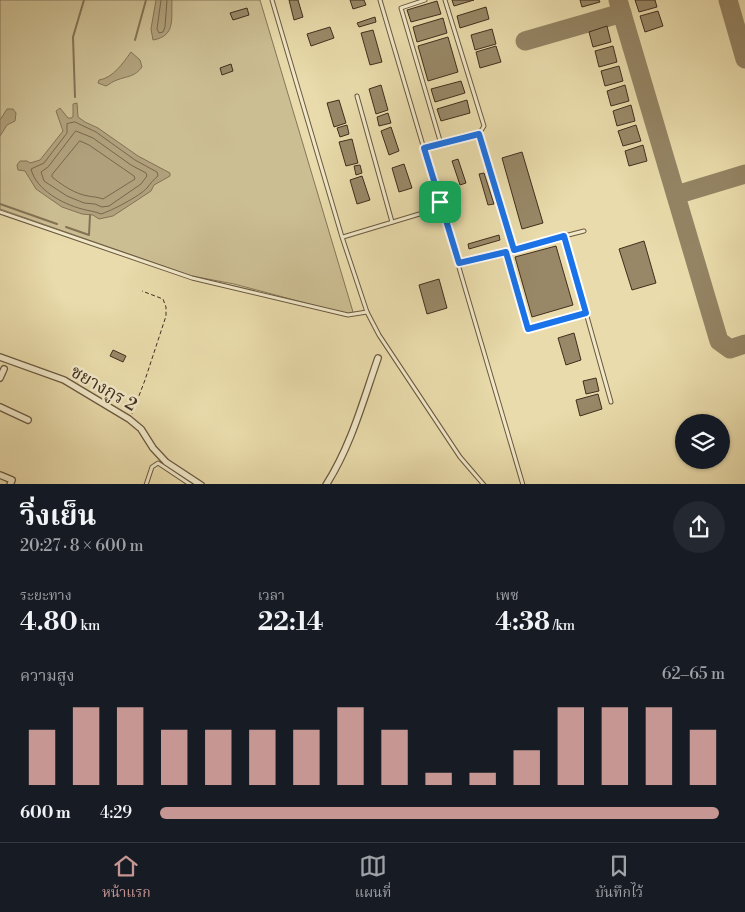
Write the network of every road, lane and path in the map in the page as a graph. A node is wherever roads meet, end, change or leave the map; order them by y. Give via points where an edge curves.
1 (272, 0) edge
2 (380, 0) edge
3 (425, 0) edge
4 (445, 0) edge
5 (357, 96) dead end
6 (479, 134) junction
7 (441, 144) junction
8 (424, 148) junction
9 (440, 202) junction
10 (0, 212) edge
11 (392, 222) junction
12 (584, 231) dead end
13 (564, 236) junction
14 (342, 237) junction
15 (514, 250) junction
16 (506, 252) junction
17 (459, 263) junction
18 (142, 291) dead end
19 (367, 312) junction
20 (586, 313) junction
21 (0, 357) edge
22 (378, 358) dead end
23 (4, 369) dead end
24 (0, 378) edge
25 (611, 402) dead end
26 (0, 407) edge
27 (130, 419) junction
28 (28, 420) dead end
29 (0, 476) edge
30 (10, 484) edge
31 (146, 484) edge
32 (191, 484) edge
33 (201, 484) edge
34 (326, 484) edge
35 (484, 484) edge
36 (523, 484) edge

1 - 14 lane
2 - 8 lane
3 - 7 lane via 401,8
4 - 6 lane via 484,126
5 - 11 lane
6 - 7 lane
6 - 15 lane
7 - 8 lane
8 - 9 lane
9 - 11 lane via 426,212
9 - 17 lane
10 - 19 lane via 192,278 348,316
11 - 14 lane
12 - 13 lane
13 - 15 lane
13 - 20 lane
14 - 19 lane
15 - 16 lane
16 - 17 lane
16 - 20 lane via 528,329
17 - 36 lane
18 - 27 path via 163,299 166,316
19 - 35 lane via 460,457
20 - 25 lane
21 - 27 street, ชยางกูร 2 via 64,380
22 - 34 street via 350,440
23 - 24 street
26 - 28 street
27 - 33 street, ชยางกูร 2 via 166,462
29 - 30 street via 12,480
31 - 32 lane via 152,467 158,463

